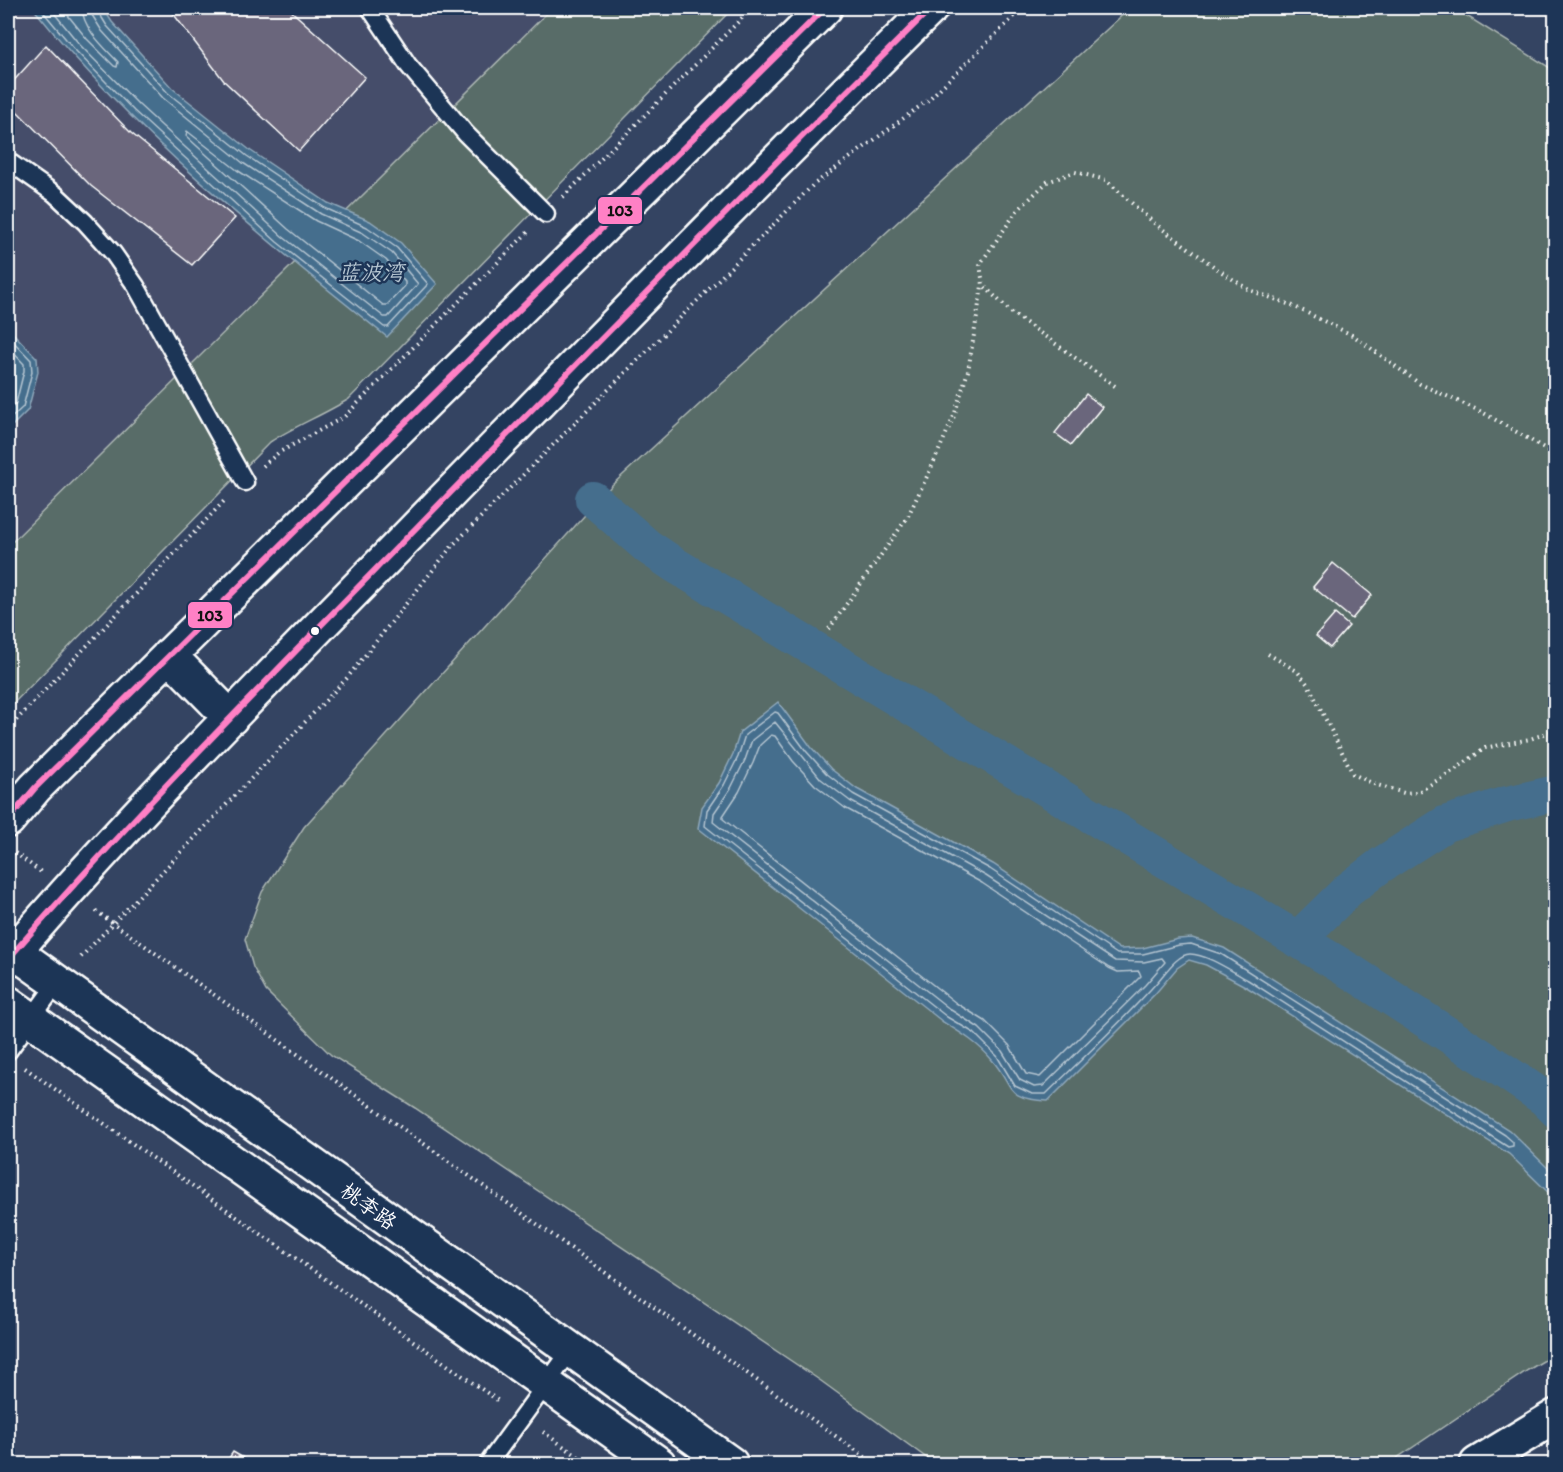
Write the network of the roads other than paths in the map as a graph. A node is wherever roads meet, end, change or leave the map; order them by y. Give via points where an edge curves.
1 (370, 8) edge
2 (825, 8) edge
3 (931, 8) edge
4 (8, 161) edge
5 (546, 214) road end
6 (245, 482) road end
7 (169, 655) junction
8 (231, 718) junction
9 (8, 820) edge
10 (10, 953) edge
11 (57, 982) junction
12 (19, 1011) edge
13 (12, 1057) edge
14 (571, 1350) junction
15 (546, 1384) junction
16 (1556, 1416) edge
17 (488, 1464) edge
18 (659, 1464) edge
19 (731, 1464) edge
20 (1478, 1464) edge

1 - 5 lane via 408,64 466,134
2 - 7 main road
3 - 8 main road via 783,153
4 - 6 lane via 55,194 113,253 136,286
7 - 8 main road
7 - 9 main road via 34,788
8 - 10 main road via 88,865
10 - 11 main road, 桃李路
11 - 12 lane
11 - 14 main road, 桃李路
12 - 13 lane
12 - 15 main road, 桃李路
14 - 15 lane
14 - 19 main road, 桃李路
15 - 17 lane
15 - 18 main road, 桃李路
16 - 20 main road

